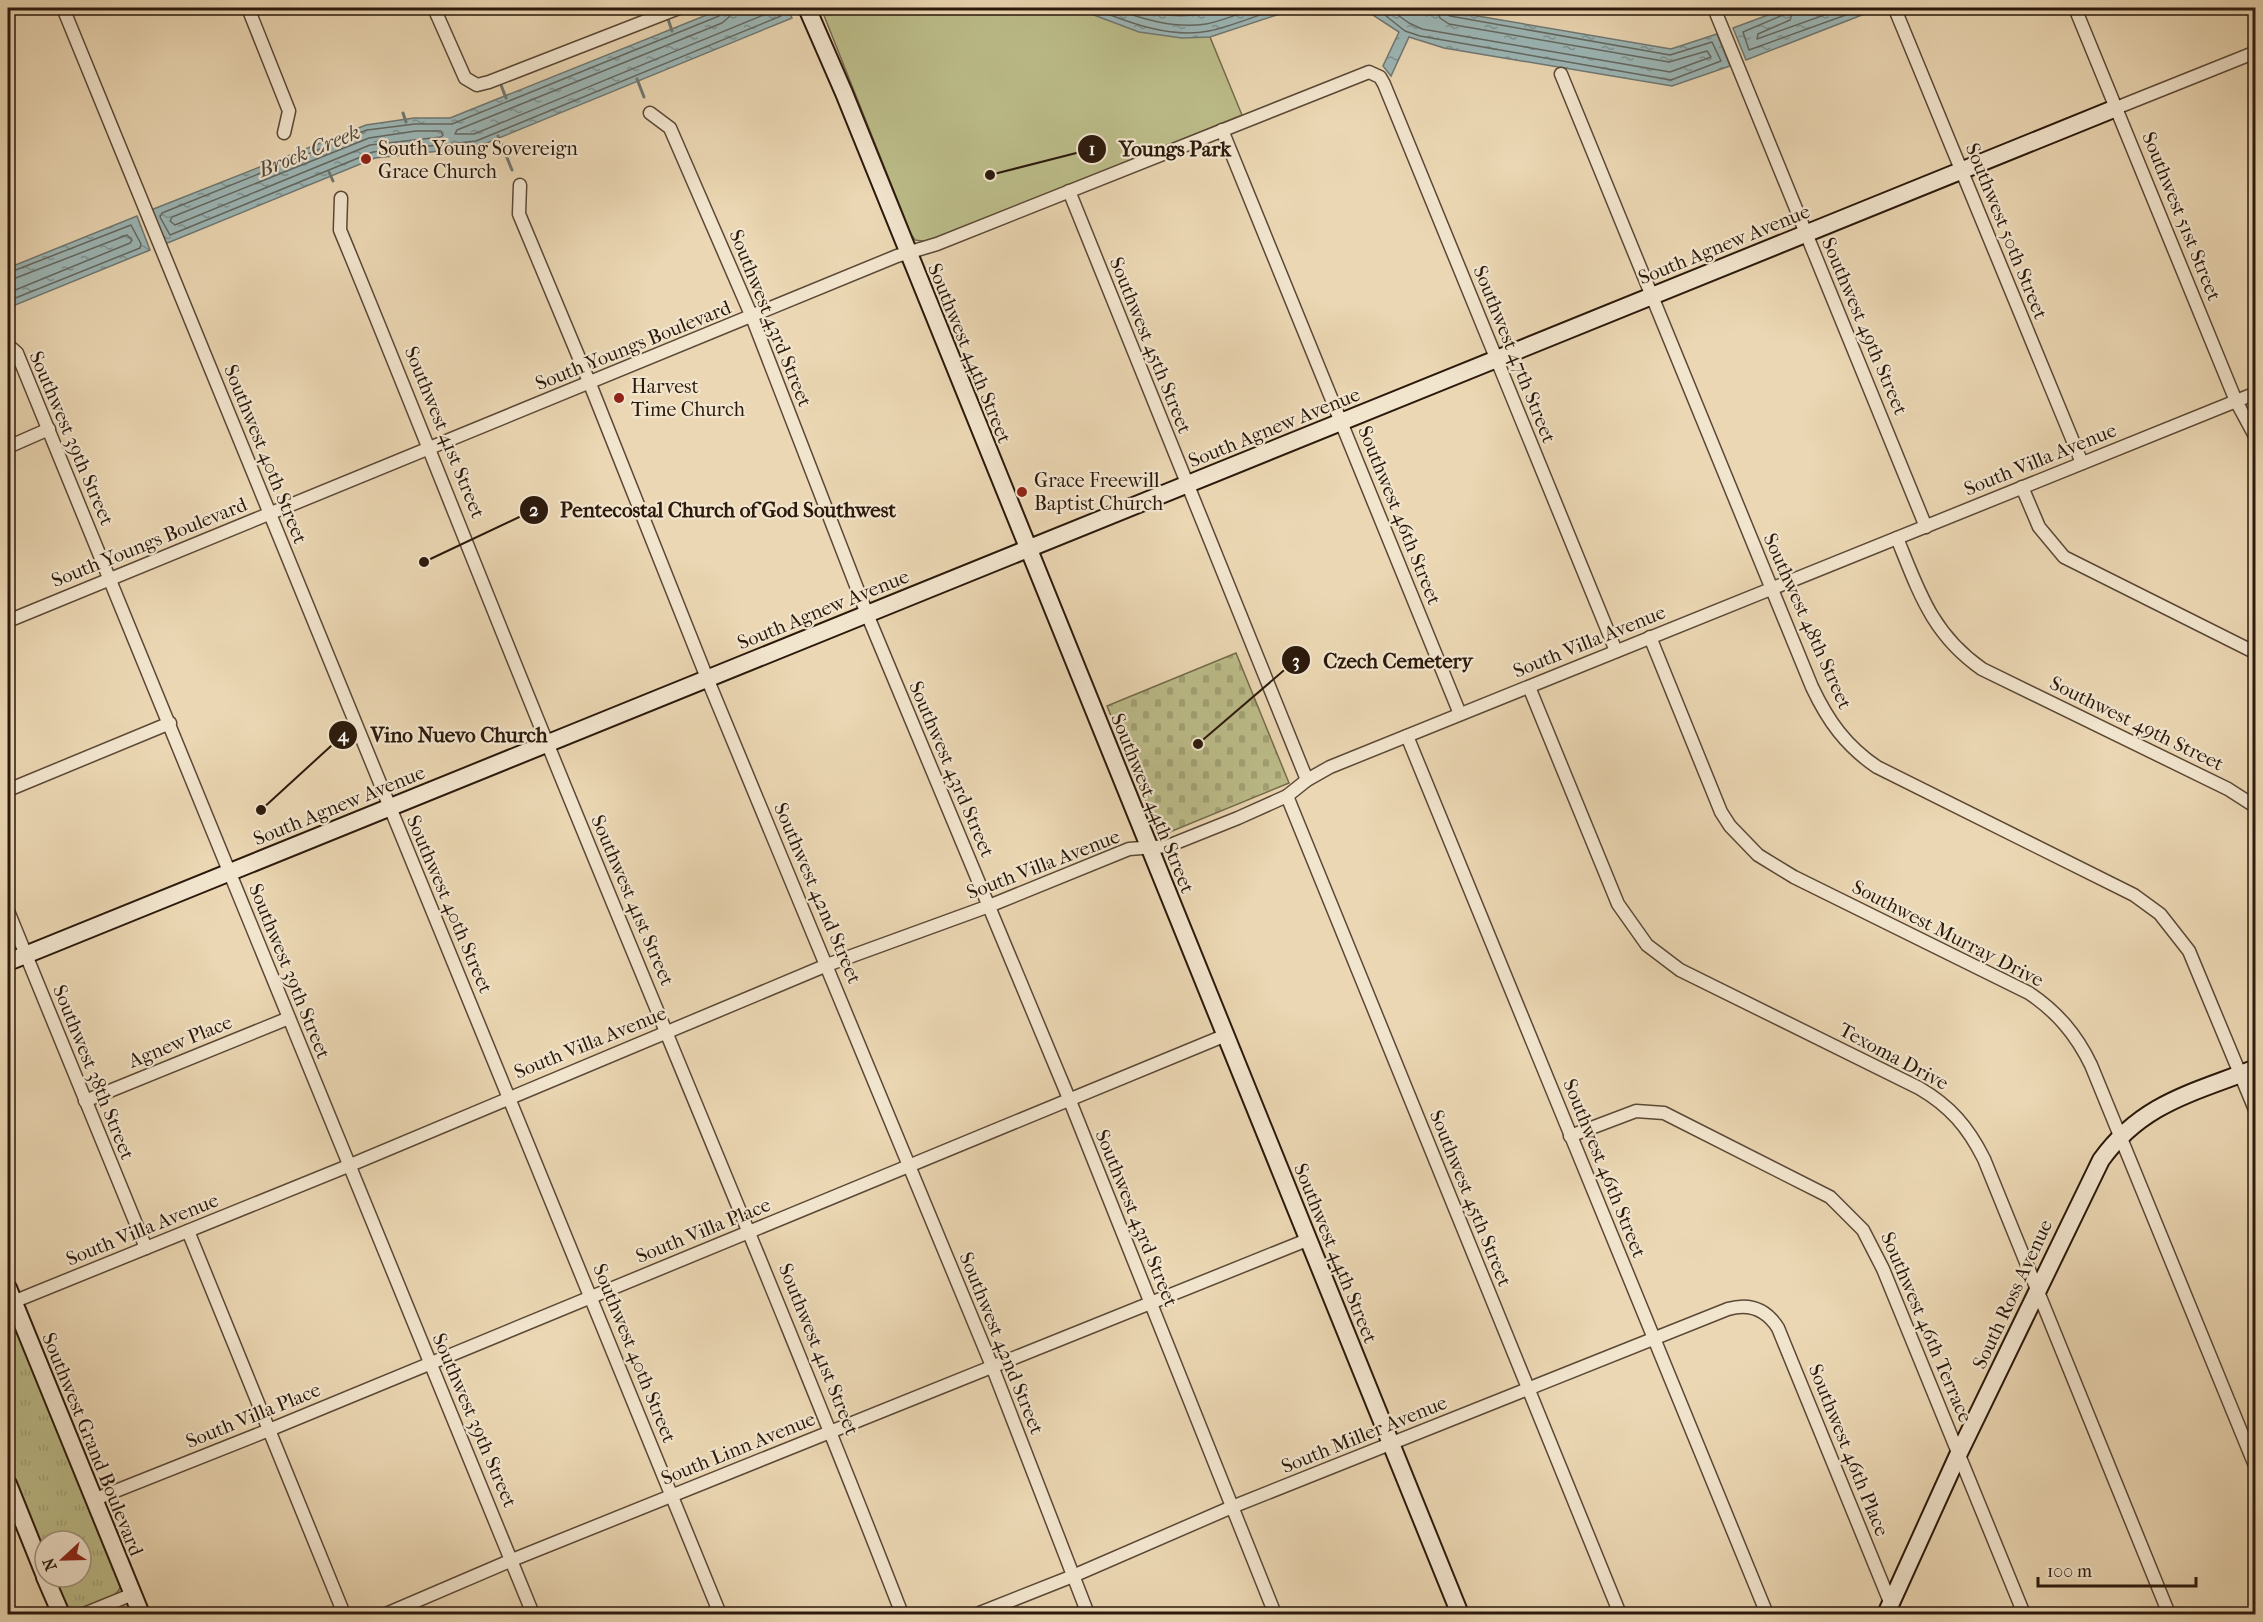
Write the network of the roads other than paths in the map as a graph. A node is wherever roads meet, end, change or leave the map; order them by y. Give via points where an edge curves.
1 (63, 8) edge
2 (248, 8) edge
3 (434, 8) edge
4 (678, 8) edge
5 (807, 8) edge
6 (1714, 8) edge
7 (2075, 8) edge
8 (1897, 14) dead end
9 (2256, 52) edge
10 (1375, 73) joint
11 (1561, 74) dead end
12 (2116, 108) junction
13 (650, 113) dead end
14 (1222, 130) junction
15 (284, 133) dead end
16 (1961, 172) junction
17 (520, 185) dead end
18 (1069, 191) junction
19 (341, 198) dead end
20 (1806, 234) junction
21 (907, 253) junction
22 (1651, 296) junction
23 (752, 317) junction
24 (8, 345) edge
25 (1496, 358) junction
26 (591, 384) junction
27 (2256, 393) edge
28 (2236, 401) junction
29 (1341, 423) junction
30 (49, 429) junction
31 (2256, 438) edge
32 (8, 447) edge
33 (431, 448) junction
34 (2082, 463) junction
35 (1186, 485) junction
36 (2022, 488) junction
37 (269, 513) junction
38 (1926, 526) junction
39 (1897, 538) junction
40 (1028, 549) junction
41 (111, 579) junction
42 (1771, 588) junction
43 (867, 614) junction
44 (8, 621) edge
45 (1650, 637) junction
46 (1616, 651) junction
47 (2256, 653) edge
48 (707, 678) junction
49 (1528, 687) junction
50 (1460, 714) junction
51 (170, 723) junction
52 (1407, 736) junction
53 (548, 743) junction
54 (1306, 780) junction
55 (8, 790) edge
56 (1287, 796) junction
57 (388, 807) junction
58 (2256, 807) edge
59 (1148, 847) junction
60 (228, 872) junction
61 (989, 906) junction
62 (8, 911) edge
63 (25, 955) junction
64 (8, 962) edge
65 (827, 965) junction
66 (289, 1018) junction
67 (667, 1031) junction
68 (1226, 1035) junction
69 (2248, 1071) edge
70 (508, 1096) junction
71 (85, 1101) junction
72 (1070, 1101) junction
73 (2256, 1112) edge
74 (1570, 1136) junction
75 (2120, 1136) junction
76 (908, 1165) junction
77 (348, 1166) junction
78 (188, 1231) junction
79 (751, 1233) junction
80 (1307, 1240) junction
81 (146, 1248) junction
82 (2038, 1290) junction
83 (590, 1296) junction
84 (9, 1298) edge
85 (1149, 1301) junction
86 (1767, 1315) joint
87 (1654, 1339) junction
88 (430, 1363) junction
89 (992, 1366) junction
90 (1528, 1390) junction
91 (269, 1430) junction
92 (831, 1431) junction
93 (1391, 1444) junction
94 (1959, 1453) junction
95 (2256, 1468) edge
96 (8, 1484) edge
97 (673, 1496) junction
98 (93, 1500) junction
99 (1232, 1507) junction
100 (33, 1547) edge
101 (512, 1560) junction
102 (1073, 1576) junction
103 (50, 1589) edge
104 (133, 1594) junction
105 (1888, 1608) edge
106 (61, 1614) edge
107 (84, 1614) edge
108 (141, 1614) edge
109 (344, 1614) edge
110 (386, 1614) edge
111 (533, 1614) edge
112 (720, 1614) edge
113 (902, 1614) edge
114 (976, 1614) edge
115 (1088, 1614) edge
116 (1275, 1614) edge
117 (1460, 1614) edge
118 (1620, 1614) edge
119 (1767, 1614) edge
120 (2024, 1614) edge
121 (2169, 1614) edge

1 - 37 street, Southwest 40th Street
2 - 15 street via 289,111
3 - 4 street via 465,78 477,85
5 - 21 street, Southwest 44th Street
6 - 20 street, Southwest 49th Street
7 - 12 street, Southwest 51st Street
8 - 16 street, Southwest 50th Street
9 - 12 street, South Agnew Avenue
10 - 14 street, South Youngs Boulevard via 1362,74
10 - 25 street, Southwest 47th Street via 1384,84
11 - 22 street, Southwest 48th Street
12 - 16 street, South Agnew Avenue
12 - 28 street, Southwest 51st Street
13 - 23 street, Southwest 43rd Street via 670,128
14 - 18 street, South Youngs Boulevard
14 - 29 street, Southwest 46th Street
16 - 20 street, South Agnew Avenue
16 - 34 street, Southwest 50th Street
17 - 26 street, Southwest 42nd Street via 519,214
18 - 21 street, South Youngs Boulevard
18 - 35 street, Southwest 45th Street
19 - 33 street, Southwest 41st Street via 340,230
20 - 22 street, South Agnew Avenue
20 - 38 street, Southwest 49th Street
21 - 23 street, South Youngs Boulevard
21 - 40 street, Southwest 44th Street
22 - 25 street, South Agnew Avenue
22 - 42 street, Southwest 48th Street
23 - 26 street, South Youngs Boulevard
23 - 43 street, Southwest 43rd Street
24 - 30 street, Southwest 39th Street via 17,353
25 - 29 street, South Agnew Avenue
25 - 46 street, Southwest 47th Street
26 - 33 street, South Youngs Boulevard
26 - 48 street, Southwest 42nd Street
27 - 28 street, South Villa Avenue
28 - 31 street, Southwest 51st Street
28 - 34 street, South Villa Avenue
29 - 35 street, South Agnew Avenue
29 - 50 street, Southwest 46th Street
30 - 32 street
30 - 41 street, Southwest 39th Street
33 - 37 street, South Youngs Boulevard
33 - 53 street, Southwest 41st Street
34 - 36 street, South Villa Avenue
35 - 40 street, South Agnew Avenue
35 - 54 street, Southwest 45th Street
36 - 38 street, South Villa Avenue
36 - 47 street via 2038,526 2064,557
37 - 41 street, South Youngs Boulevard
37 - 57 street, Southwest 40th Street
38 - 39 street, South Villa Avenue
39 - 42 street, South Villa Avenue
39 - 58 street, Southwest 49th Street via 1929,614 1966,658 2228,789
40 - 43 street, South Agnew Avenue
40 - 59 street, Southwest 44th Street
41 - 44 street, South Youngs Boulevard
41 - 51 street, Southwest 39th Street
42 - 45 street, South Villa Avenue
42 - 69 street, Southwest 48th Street via 1820,705 1840,735 1863,757 1892,775 2134,895 2171,925 2189,951
43 - 48 street, South Agnew Avenue
43 - 61 street, Southwest 43rd Street
45 - 46 street, South Villa Avenue
45 - 75 street, Southwest Murray Drive via 1714,796 1743,841 1785,872 2045,1004 2082,1046
46 - 49 street, South Villa Avenue
48 - 53 street, South Agnew Avenue
48 - 65 street, Southwest 42nd Street
49 - 50 street, South Villa Avenue
49 - 82 street, Texoma Drive via 1611,889 1636,932 1680,970 1919,1088 1950,1109 1984,1159
50 - 52 street, South Villa Avenue
51 - 55 street
51 - 60 street, Southwest 39th Street
52 - 54 street, South Villa Avenue via 1330,766
52 - 74 street, Southwest 46th Street
53 - 57 street, South Agnew Avenue
53 - 67 street, Southwest 41st Street
54 - 56 street, South Villa Avenue
56 - 59 street, South Villa Avenue via 1168,846
56 - 90 street, Southwest 45th Street
57 - 60 street, South Agnew Avenue
57 - 70 street, Southwest 40th Street
59 - 61 street, South Villa Avenue via 1129,849
59 - 68 street, Southwest 44th Street
60 - 63 street, South Agnew Avenue
60 - 66 street, Southwest 39th Street
61 - 65 street, South Villa Avenue
61 - 72 street, Southwest 43rd Street
62 - 63 street, Southwest 38th Street
63 - 64 street, South Agnew Avenue
63 - 71 street, Southwest 38th Street
65 - 67 street, South Villa Avenue
65 - 76 street, Southwest 42nd Street
66 - 71 street, Agnew Place
66 - 77 street, Southwest 39th Street
67 - 70 street, South Villa Avenue
67 - 79 street, Southwest 41st Street
68 - 72 street, South Villa Place
68 - 80 street, Southwest 44th Street
69 - 73 street, Southwest 48th Street
69 - 75 street, South Ross Avenue via 2176,1098
70 - 77 street, South Villa Avenue
70 - 83 street, Southwest 40th Street
71 - 81 street, Southwest 38th Street
72 - 76 street, South Villa Place
72 - 85 street, Southwest 43rd Street
74 - 87 street, Southwest 46th Street
74 - 94 street, Southwest 46th Terrace via 1636,1111 1664,1113 1812,1186 1840,1205 1875,1249
75 - 82 street, South Ross Avenue via 2093,1173
75 - 95 street, Southwest Murray Drive
76 - 79 street, South Villa Place
76 - 89 street, Southwest 42nd Street
77 - 78 street, South Villa Avenue
77 - 88 street, Southwest 39th Street
78 - 81 street, South Villa Avenue
78 - 91 street
79 - 83 street, South Villa Place
79 - 92 street, Southwest 41st Street
80 - 85 street, South Linn Avenue
80 - 93 street, Southwest 44th Street
81 - 84 street, South Villa Avenue
82 - 94 street, South Ross Avenue
82 - 121 street, Texoma Drive
83 - 88 street, South Villa Place
83 - 97 street, Southwest 40th Street
84 - 98 street, Southwest Grand Boulevard
85 - 89 street, South Linn Avenue
85 - 99 street, Southwest 43rd Street
86 - 87 street, South Miller Avenue via 1750,1307 1736,1307
86 - 105 street, Southwest 46th Place via 1781,1335
87 - 90 street, South Miller Avenue
87 - 119 street, Southwest 46th Street
88 - 91 street, South Villa Place
88 - 101 street, Southwest 39th Street
89 - 92 street, South Linn Avenue
89 - 102 street, Southwest 42nd Street
90 - 93 street, South Miller Avenue
90 - 118 street, Southwest 45th Street
91 - 98 street, South Villa Place
91 - 109 street
92 - 97 street, South Linn Avenue
92 - 113 street, Southwest 41st Street
93 - 99 street, South Miller Avenue
93 - 117 street, Southwest 44th Street
94 - 105 street, South Ross Avenue
94 - 120 street, Southwest 46th Terrace
96 - 100 street
97 - 101 street, South Linn Avenue
97 - 112 street, Southwest 40th Street
98 - 104 street, Southwest Grand Boulevard
99 - 102 street, South Miller Avenue
99 - 116 street, Southwest 43rd Street
101 - 110 street, South Linn Avenue
101 - 111 street, Southwest 39th Street
102 - 114 street, South Miller Avenue
102 - 115 street, Southwest 42nd Street
103 - 106 street
104 - 107 street
104 - 108 street, Southwest Grand Boulevard

